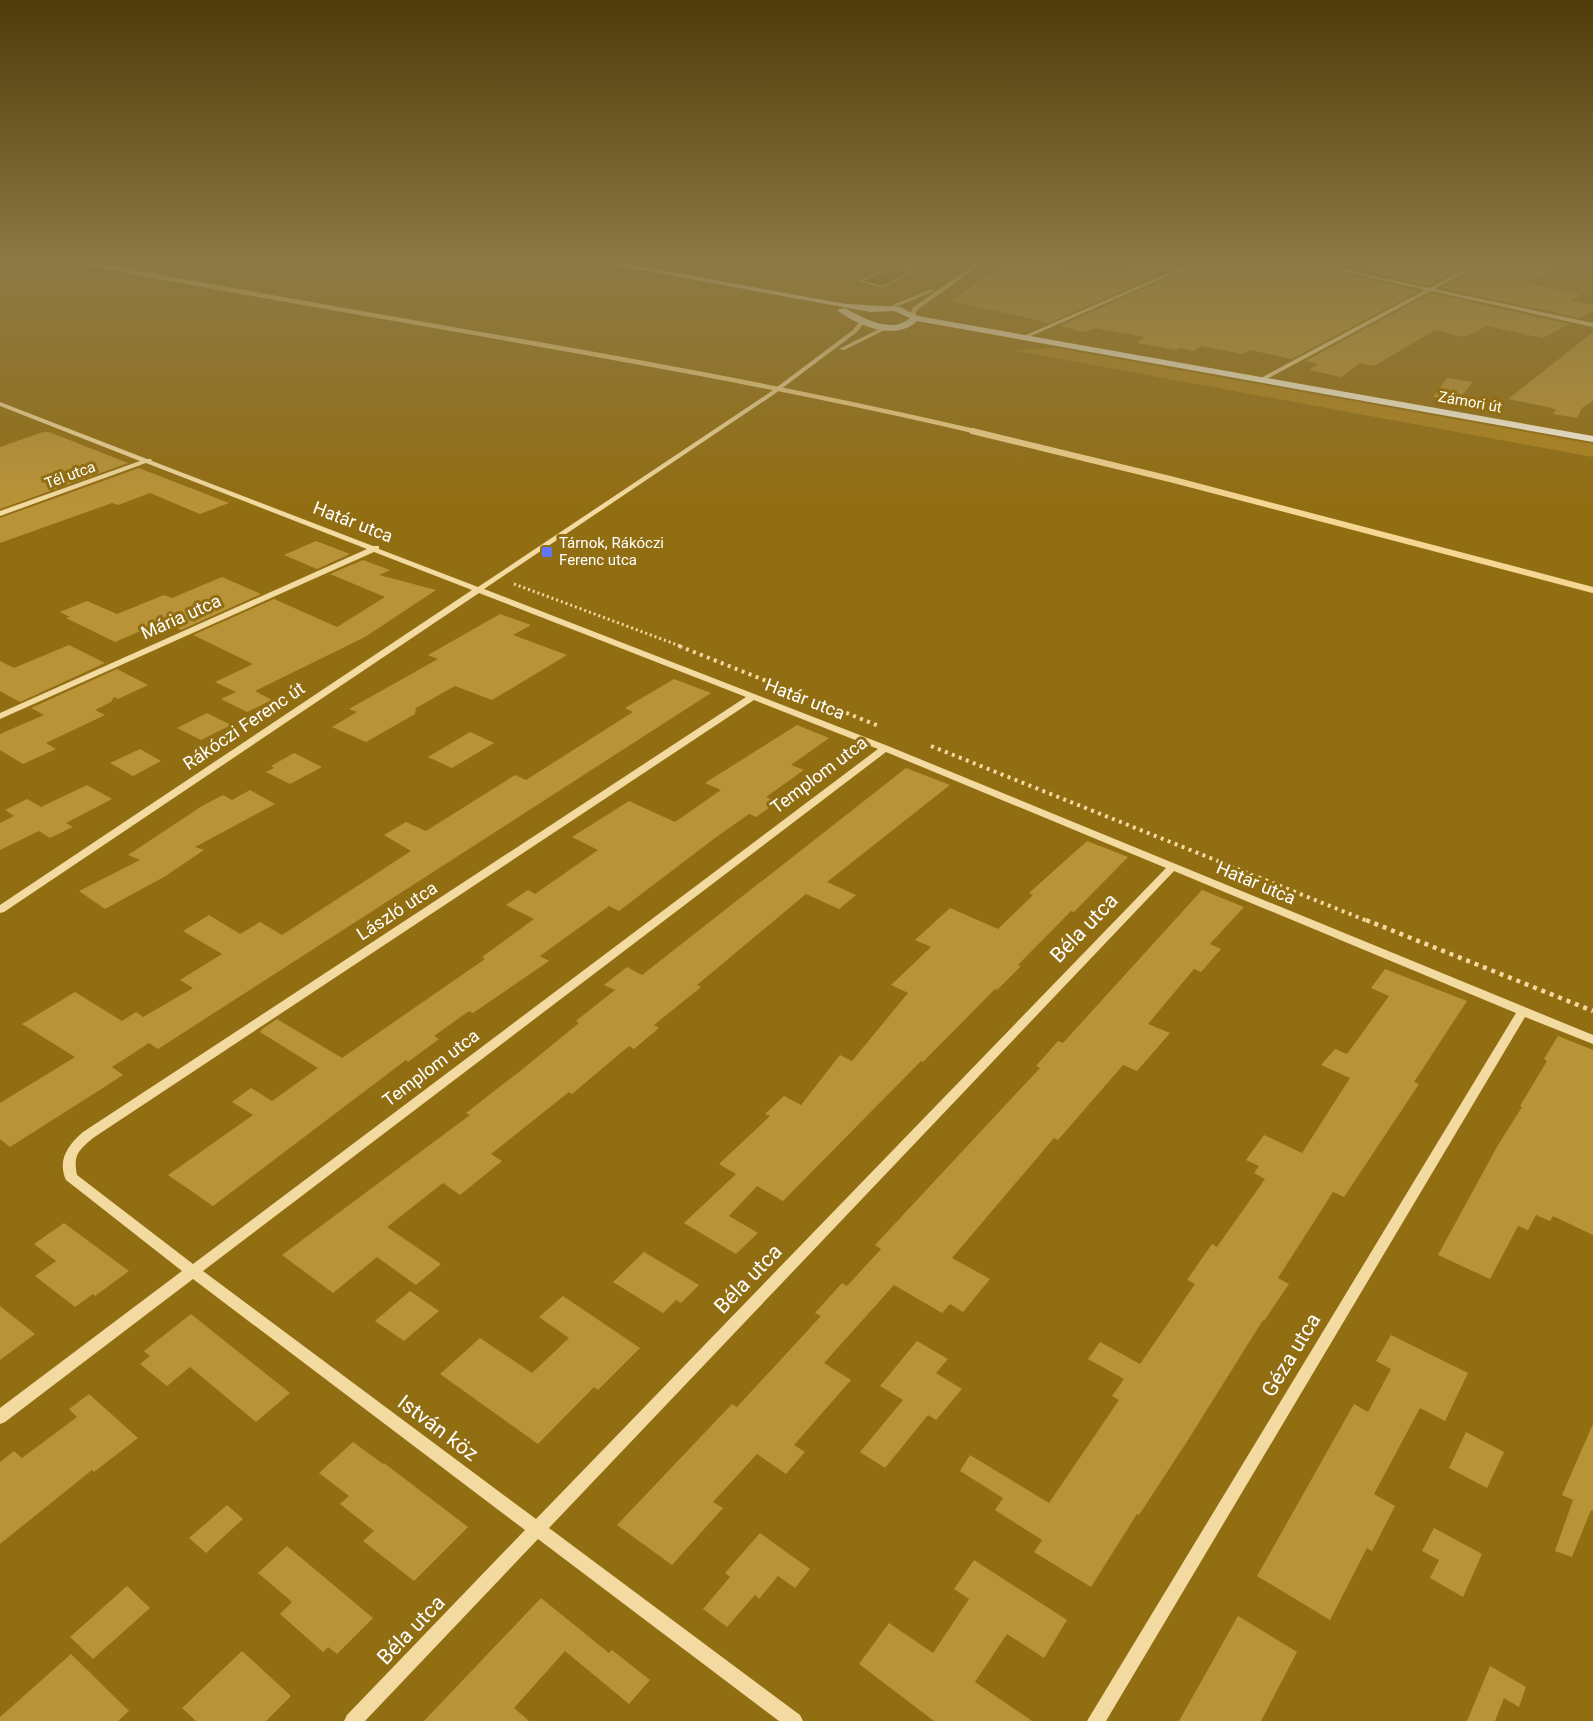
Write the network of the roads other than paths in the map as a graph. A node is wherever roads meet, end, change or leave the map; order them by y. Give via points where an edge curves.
1 (840, 343) edge
2 (855, 343) edge
3 (1052, 343) edge
4 (1330, 343) edge
5 (812, 365) junction
6 (1261, 380) junction
7 (0, 404) edge
8 (1591, 437) edge
9 (149, 460) junction
10 (0, 514) edge
11 (376, 548) junction
12 (479, 589) junction
13 (753, 697) junction
14 (0, 716) edge
15 (885, 748) junction
16 (1173, 866) junction
17 (0, 910) edge
18 (1522, 1012) junction
19 (1593, 1040) edge
20 (68, 1161) joint
21 (192, 1271) junction
22 (0, 1418) edge
23 (538, 1528) junction
24 (353, 1721) edge
25 (794, 1721) edge
26 (1096, 1721) edge

1 - 5 street
2 - 5 street
3 - 6 main road, Zámori út
4 - 6 street
5 - 12 street, Rákóczi Ferenc út
6 - 8 main road, Zámori út
7 - 9 street, Határ utca
9 - 10 street, Tél utca
9 - 11 street, Határ utca
11 - 12 street, Határ utca
11 - 14 street, Mária utca
12 - 13 street, Határ utca
12 - 17 street, Rákóczi Ferenc út
13 - 15 street, Határ utca
13 - 20 street, László utca via 88,1135 72,1148
15 - 16 street, Határ utca
15 - 21 street, Templom utca
16 - 18 street, Határ utca
16 - 23 street, Béla utca
18 - 19 street, Határ utca
18 - 26 street, Géza utca
20 - 21 street, István köz via 71,1177
21 - 22 street, Templom utca
21 - 23 street, István köz
23 - 24 street, Béla utca
23 - 25 street, István köz

